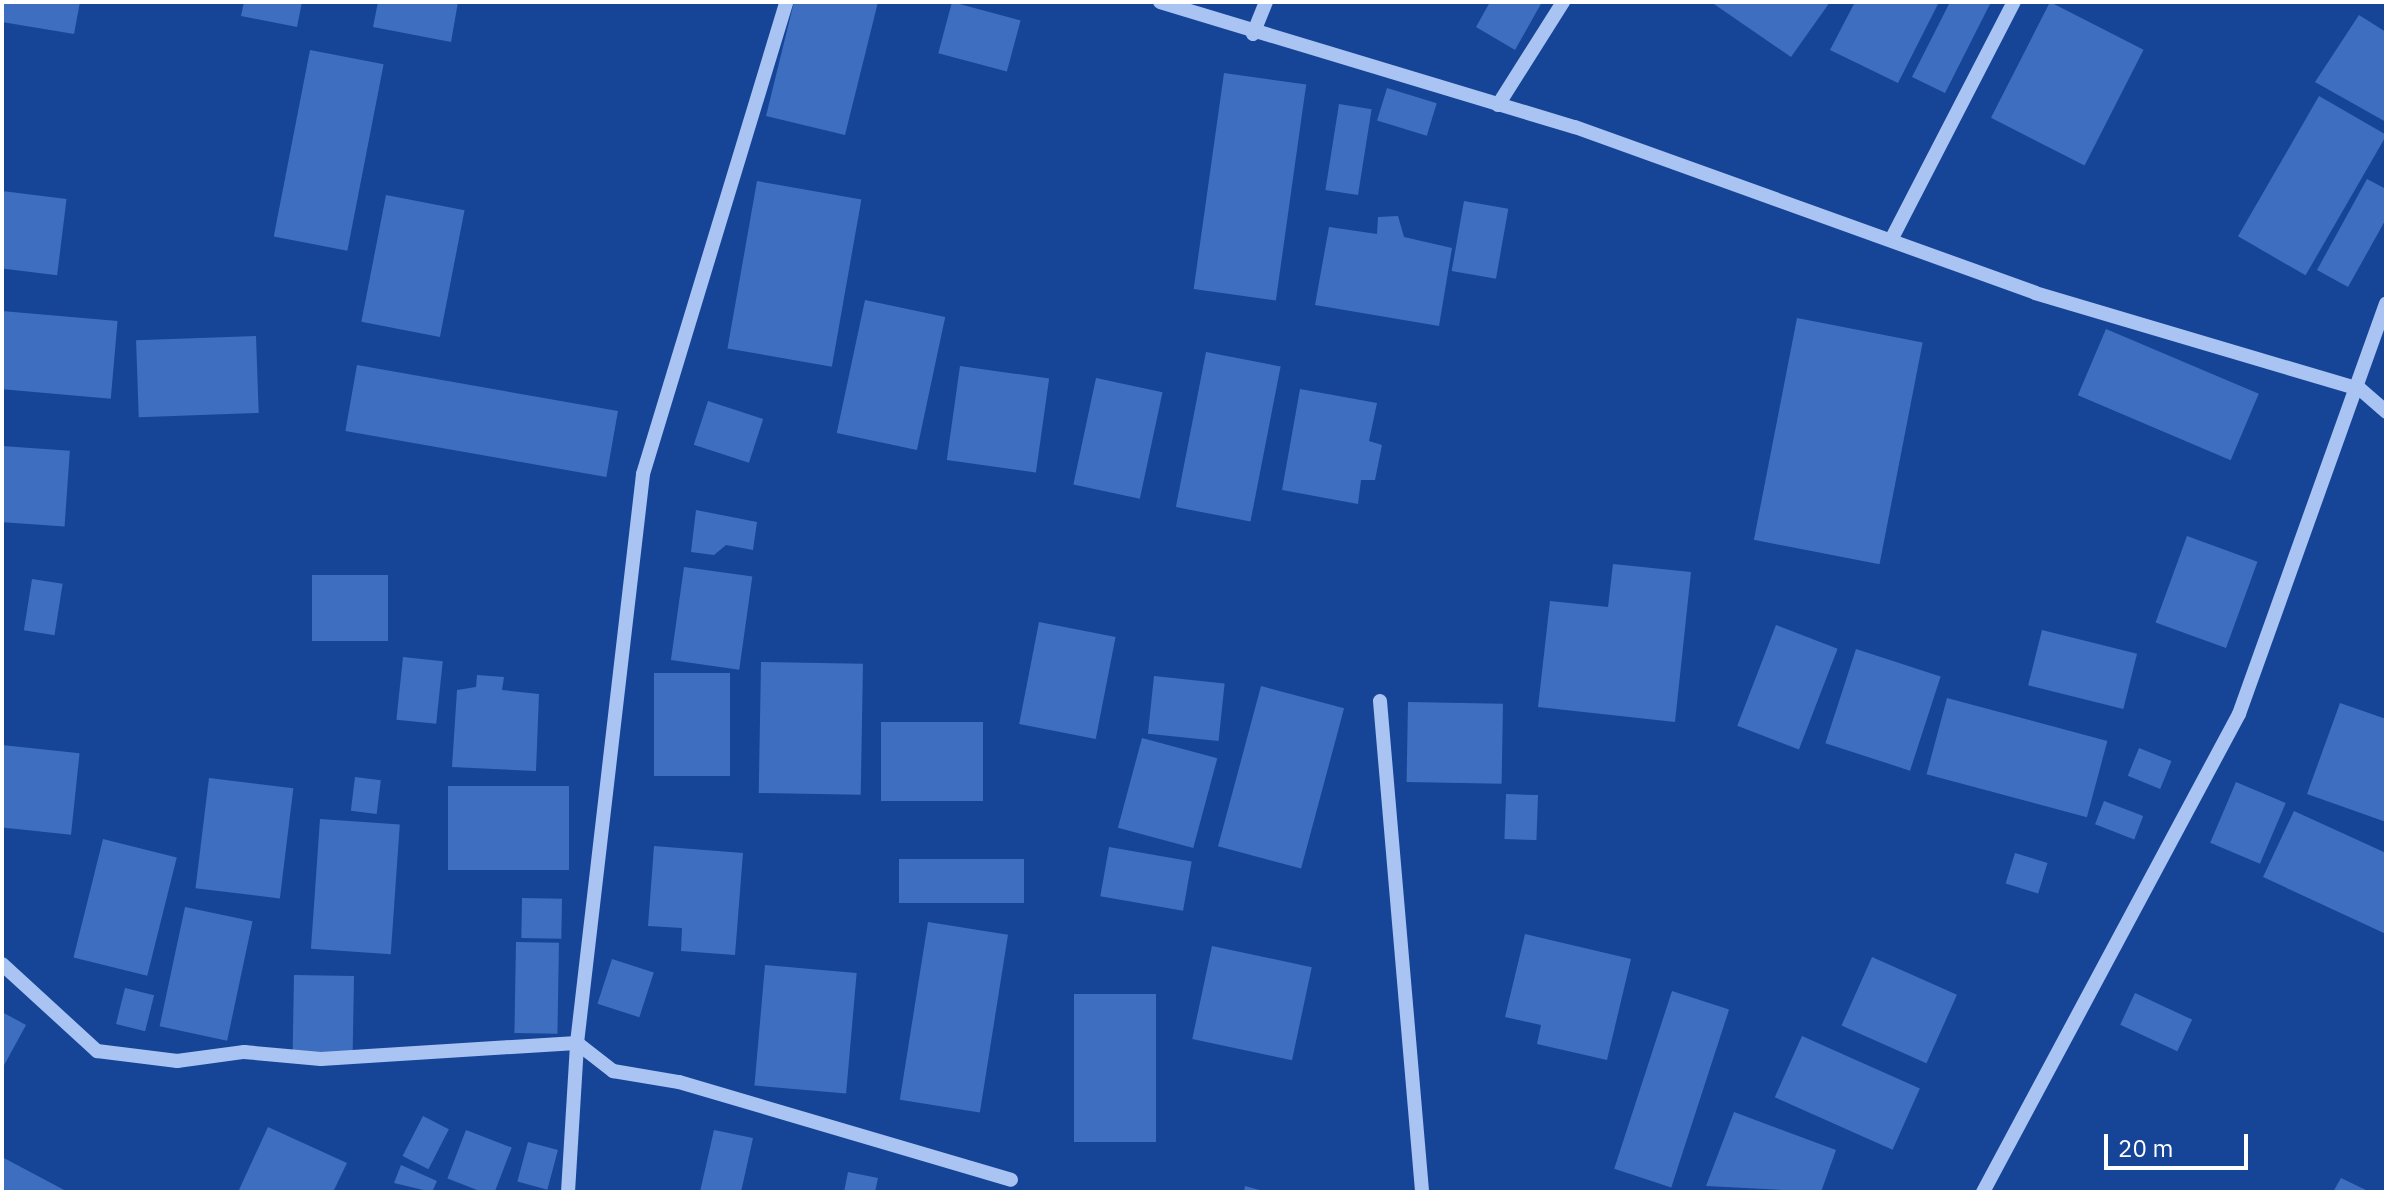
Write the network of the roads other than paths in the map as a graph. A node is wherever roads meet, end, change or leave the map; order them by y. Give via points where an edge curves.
1 (786, 2) edge
2 (1160, 2) edge
3 (1266, 2) edge
4 (1563, 2) edge
5 (2014, 2) edge
6 (1253, 34) junction
7 (1498, 105) junction
8 (1891, 240) junction
9 (2386, 304) edge
10 (2360, 389) junction
11 (2386, 412) edge
12 (1380, 701) dead end
13 (2, 964) edge
14 (577, 1043) junction
15 (1011, 1180) dead end
16 (568, 1192) edge
17 (1422, 1192) edge
18 (1983, 1192) edge

1 - 14 street via 643,474
2 - 6 street
3 - 6 street
4 - 7 street
5 - 8 street
6 - 7 street
7 - 8 street
8 - 10 street via 2035,293
9 - 10 street
10 - 11 street
10 - 18 street via 2239,714
12 - 17 street
13 - 14 street via 97,1051 177,1061 244,1052 321,1059
14 - 15 street via 613,1071 679,1082
14 - 16 street

